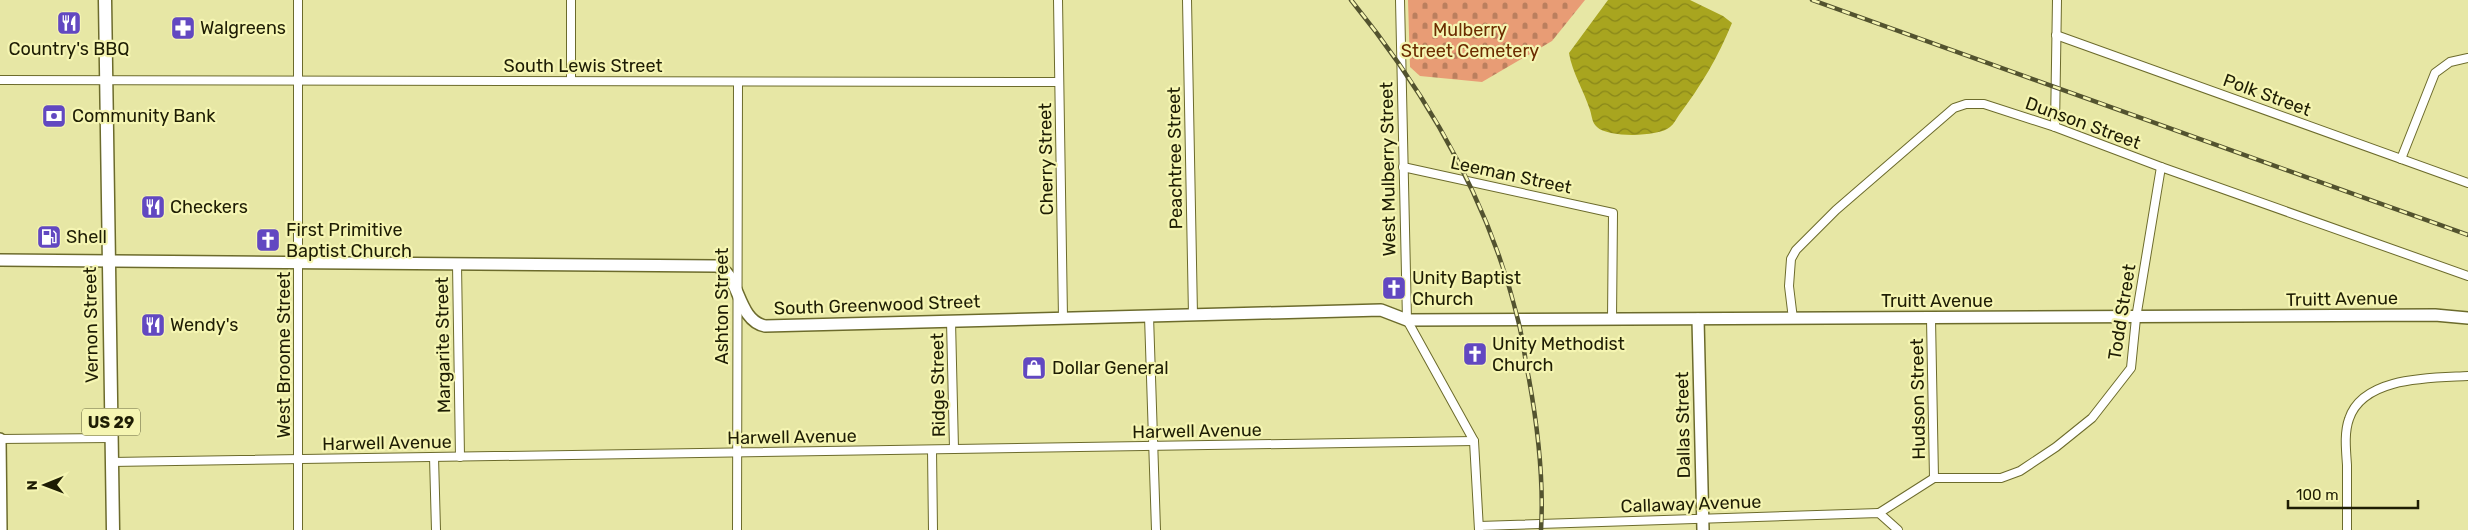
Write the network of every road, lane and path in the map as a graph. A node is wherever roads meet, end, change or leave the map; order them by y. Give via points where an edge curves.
1 (105, 0) edge
2 (298, 0) edge
3 (571, 0) edge
4 (1058, 0) edge
5 (1188, 0) edge
6 (1400, 0) edge
7 (2057, 0) edge
8 (2056, 35) junction
9 (2468, 58) edge
10 (0, 80) edge
11 (107, 81) junction
12 (298, 81) junction
13 (571, 81) junction
14 (738, 82) junction
15 (1059, 82) junction
16 (2055, 127) junction
17 (2401, 159) junction
18 (1403, 167) junction
19 (2161, 167) junction
20 (2468, 183) edge
21 (0, 260) edge
22 (108, 260) junction
23 (299, 262) junction
24 (457, 264) junction
25 (2468, 276) edge
26 (737, 295) junction
27 (1193, 314) junction
28 (1149, 316) junction
29 (1063, 318) junction
30 (2136, 318) junction
31 (2468, 318) edge
32 (1612, 319) junction
33 (1698, 319) junction
34 (1793, 319) junction
35 (1931, 319) junction
36 (1407, 320) junction
37 (951, 321) junction
38 (2468, 376) edge
39 (111, 438) junction
40 (0, 439) edge
41 (1474, 442) junction
42 (1154, 446) junction
43 (954, 449) junction
44 (932, 450) junction
45 (737, 453) junction
46 (434, 457) junction
47 (460, 457) junction
48 (298, 459) junction
49 (111, 462) junction
50 (1934, 478) junction
51 (1879, 513) junction
52 (1703, 524) edge
53 (1479, 528) edge
54 (1, 530) edge
55 (113, 530) edge
56 (298, 530) edge
57 (436, 530) edge
58 (737, 530) edge
59 (933, 530) edge
60 (1156, 530) edge
61 (1898, 530) edge
62 (2347, 530) edge

1 - 11 main road, Vernon Street / US 29
2 - 12 street, West Broome Street
3 - 13 street
4 - 15 street, Cherry Street
5 - 27 street, Peachtree Street
6 - 18 street, West Mulberry Street
7 - 8 street
8 - 16 street
8 - 17 street, Polk Street
9 - 17 street via 2450,62 2435,73
10 - 11 street, South Lewis Street
11 - 12 street, South Lewis Street
11 - 22 main road, Vernon Street / US 29
12 - 13 street, South Lewis Street
12 - 23 street, West Broome Street
13 - 14 street, South Lewis Street
14 - 15 street, South Lewis Street
14 - 26 street, Ashton Street
15 - 29 street, Cherry Street
16 - 19 street, Dunson Street
16 - 34 street, Dunson Street via 1984,104 1954,108 1836,210 1796,250 1791,259 1789,286
17 - 20 street, Polk Street
18 - 32 street, Leeman Street via 1613,213
18 - 36 street, West Mulberry Street
19 - 25 street, Dunson Street
19 - 30 street, Todd Street
21 - 22 street, South Greenwood Street
22 - 23 street, South Greenwood Street
22 - 39 main road, Vernon Street / US 29
23 - 24 street, South Greenwood Street
23 - 48 street, West Broome Street
24 - 26 street, South Greenwood Street via 716,266 726,272
24 - 47 street, Margarite Street
26 - 37 street, South Greenwood Street via 750,317 764,326
26 - 45 street, Ashton Street
27 - 28 street, South Greenwood Street
27 - 36 street, South Greenwood Street via 1381,310
28 - 29 street, South Greenwood Street
28 - 42 street
29 - 37 street, South Greenwood Street
30 - 31 street, Truitt Avenue via 2435,315
30 - 35 street, Truitt Avenue
30 - 50 street, Todd Street via 2131,368 2092,418 2063,441 2020,471 2001,478
32 - 33 street, Truitt Avenue
32 - 36 street, Truitt Avenue
33 - 34 street, Truitt Avenue
33 - 52 street, Dallas Street
34 - 35 street, Truitt Avenue
35 - 50 street, Hudson Street
36 - 41 street, West Mulberry Street
37 - 43 street, Ridge Street
38 - 62 street via 2389,385 2374,390 2356,406 2349,418 2346,434
39 - 40 street
39 - 49 main road, Vernon Street / US 29
40 - 54 street
41 - 42 street, Harwell Avenue
41 - 53 street, West Mulberry Street
42 - 43 street, Harwell Avenue
42 - 60 street
43 - 44 street, Harwell Avenue
44 - 45 street, Harwell Avenue
44 - 59 street, Ridge Street
45 - 47 street, Harwell Avenue
45 - 58 street, Ashton Street
46 - 47 street, Harwell Avenue
46 - 48 street, Harwell Avenue
46 - 57 street
48 - 49 street, Harwell Avenue
48 - 56 street, West Broome Street
49 - 55 main road, Vernon Street / US 29
50 - 51 street
51 - 52 street, Callaway Avenue
51 - 61 street
52 - 53 street, Callaway Avenue

